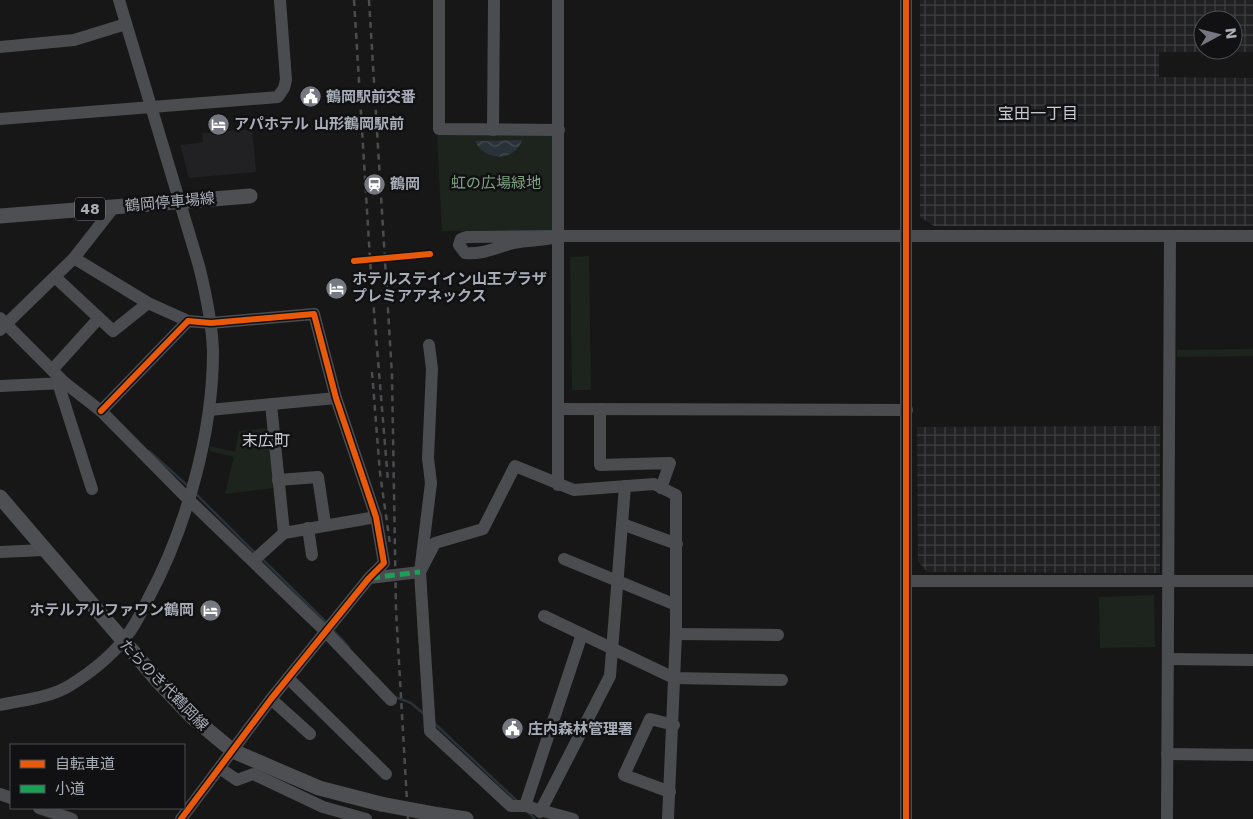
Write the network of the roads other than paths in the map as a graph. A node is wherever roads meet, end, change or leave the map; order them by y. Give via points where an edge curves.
1 (119, 0) edge
2 (280, 0) edge
3 (439, 0) edge
4 (494, 0) edge
5 (558, 0) edge
6 (906, 0) edge
7 (126, 24) junction
8 (0, 47) edge
9 (151, 107) junction
10 (0, 119) edge
11 (493, 130) junction
12 (559, 130) junction
13 (250, 196) dead end
14 (180, 202) junction
15 (114, 207) junction
16 (0, 216) edge
17 (906, 235) junction
18 (560, 236) junction
19 (1170, 236) junction
20 (1253, 236) edge
21 (74, 258) junction
22 (55, 277) junction
23 (148, 303) junction
24 (99, 318) junction
25 (188, 322) junction
26 (211, 322) junction
27 (2, 324) edge
28 (429, 345) dead end
29 (52, 370) junction
30 (62, 383) junction
31 (0, 386) edge
32 (336, 398) junction
33 (271, 404) junction
34 (560, 409) junction
35 (600, 409) junction
36 (209, 410) junction
37 (907, 410) junction
38 (101, 411) junction
39 (278, 480) junction
40 (558, 485) junction
41 (625, 486) junction
42 (661, 488) junction
43 (92, 489) dead end
44 (0, 497) edge
45 (188, 500) junction
46 (376, 517) junction
47 (325, 524) junction
48 (622, 524) junction
49 (308, 528) junction
50 (284, 533) junction
51 (677, 544) junction
52 (44, 550) junction
53 (0, 552) edge
54 (312, 555) dead end
55 (564, 559) dead end
56 (252, 562) junction
57 (420, 572) junction
58 (369, 578) junction
59 (1168, 580) junction
60 (1253, 580) edge
61 (907, 581) junction
62 (617, 582) junction
63 (676, 605) junction
64 (544, 616) dead end
65 (325, 631) junction
66 (582, 634) junction
67 (676, 634) junction
68 (778, 635) dead end
69 (122, 642) junction
70 (612, 648) junction
71 (1168, 659) junction
72 (1253, 660) edge
73 (288, 678) junction
74 (674, 678) junction
75 (782, 680) dead end
76 (271, 699) junction
77 (391, 700) dead end
78 (0, 705) edge
79 (674, 725) junction
80 (310, 734) dead end
81 (233, 751) junction
82 (1167, 754) junction
83 (1253, 755) edge
84 (221, 769) junction
85 (386, 774) dead end
86 (670, 792) junction
87 (525, 806) junction
88 (540, 812) junction
89 (44, 813) edge
90 (72, 819) edge
91 (181, 819) edge
92 (366, 819) edge
93 (466, 819) edge
94 (573, 819) edge
95 (668, 819) edge
96 (906, 819) edge
97 (1167, 819) edge

1 - 7 street
2 - 9 street via 286,80 278,97
3 - 11 street via 439,129
4 - 11 street
5 - 12 street
6 - 17 street
7 - 8 street via 74,40
7 - 9 street
9 - 10 street
9 - 14 street
11 - 12 street
12 - 18 street
13 - 14 main road, 鶴岡停車場線 / 48
14 - 15 main road, 鶴岡停車場線 / 48
14 - 26 street
15 - 16 main road, 鶴岡停車場線 / 48
15 - 21 street
17 - 18 street
17 - 19 street
17 - 37 street
18 - 18 street via 512,243 485,253 464,253 459,245 461,239 467,237
18 - 34 street
19 - 20 street
19 - 59 street
21 - 22 street
21 - 23 street
22 - 24 street
22 - 27 street
23 - 24 street via 113,331
23 - 25 street
24 - 29 street
25 - 26 street
25 - 38 street
26 - 32 street via 314,314
26 - 36 street
27 - 29 street
28 - 57 street via 432,368 428,458 431,483
29 - 30 street
30 - 31 street
30 - 38 street
30 - 43 street
32 - 33 street
32 - 46 street
33 - 36 street
33 - 39 street
34 - 35 street
34 - 40 street
35 - 37 street
35 - 42 street via 600,465 670,463
36 - 45 street
37 - 61 street
38 - 45 street
39 - 47 street via 318,477
39 - 50 street
40 - 41 street via 574,490
40 - 57 street via 515,466 483,529 435,543
41 - 42 street via 654,484
41 - 48 street
42 - 51 street via 676,495
44 - 52 main road, たらのき代鶴岡線
45 - 56 street
45 - 69 street via 167,561
46 - 47 street
46 - 58 street via 384,563
47 - 49 street
48 - 51 street
48 - 62 street
49 - 50 street
49 - 54 street
50 - 56 street
51 - 63 street
52 - 53 street
52 - 69 main road, たらのき代鶴岡線
55 - 62 street
56 - 65 street
57 - 58 street
57 - 87 street via 430,731 511,806
58 - 65 street
59 - 60 street
59 - 61 street
59 - 71 street
61 - 96 street
62 - 63 street
62 - 70 street
63 - 67 street
64 - 66 street
65 - 73 street
65 - 77 street
66 - 70 street
66 - 87 street
67 - 68 street
67 - 74 street
69 - 78 street via 67,687
69 - 81 main road, たらのき代鶴岡線 via 192,717
70 - 74 street
70 - 88 street via 610,676
71 - 72 street
71 - 82 street
73 - 76 street
73 - 85 street
74 - 75 street
74 - 79 street
76 - 80 street
76 - 81 street
79 - 86 street
79 - 86 street via 650,719 624,775
81 - 84 street
81 - 93 main road, たらのき代鶴岡線, bridge via 319,788 381,804
82 - 83 street
82 - 97 street
84 - 91 street
84 - 92 street via 237,780 253,774 322,807
86 - 95 street
87 - 88 street
88 - 94 street
89 - 90 street

